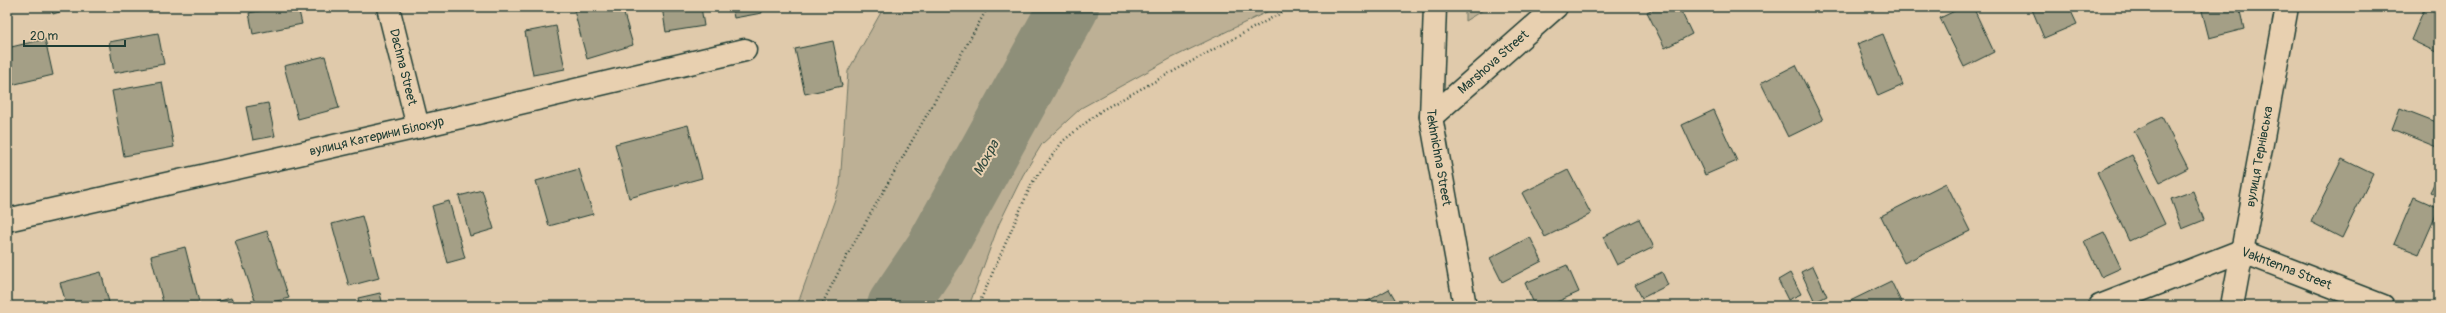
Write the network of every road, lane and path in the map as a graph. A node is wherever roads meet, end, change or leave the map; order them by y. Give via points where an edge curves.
1 (388, 7) edge
2 (988, 7) edge
3 (1292, 7) edge
4 (1435, 7) edge
5 (1556, 7) edge
6 (2287, 7) edge
7 (745, 50) dead end
8 (1431, 117) junction
9 (418, 128) junction
10 (7, 220) edge
11 (2241, 251) junction
12 (821, 306) edge
13 (978, 306) edge
14 (1466, 306) edge
15 (2100, 306) edge
16 (2232, 306) edge
17 (2383, 306) edge

1 - 9 street, Dachna Street
2 - 12 path
3 - 13 path via 1102,110 1063,142 1032,183
4 - 8 street, Tekhnichna Street
5 - 8 street, Marshova Street
6 - 11 street, вулиця Тернівська
7 - 9 street, вулиця Катерини Білокур
8 - 14 street, Tekhnichna Street
9 - 10 street, вулиця Катерини Білокур
11 - 15 street, Vakhtenna Street
11 - 16 street, вулиця Тернівська
11 - 17 street, Vakhtenna Street

